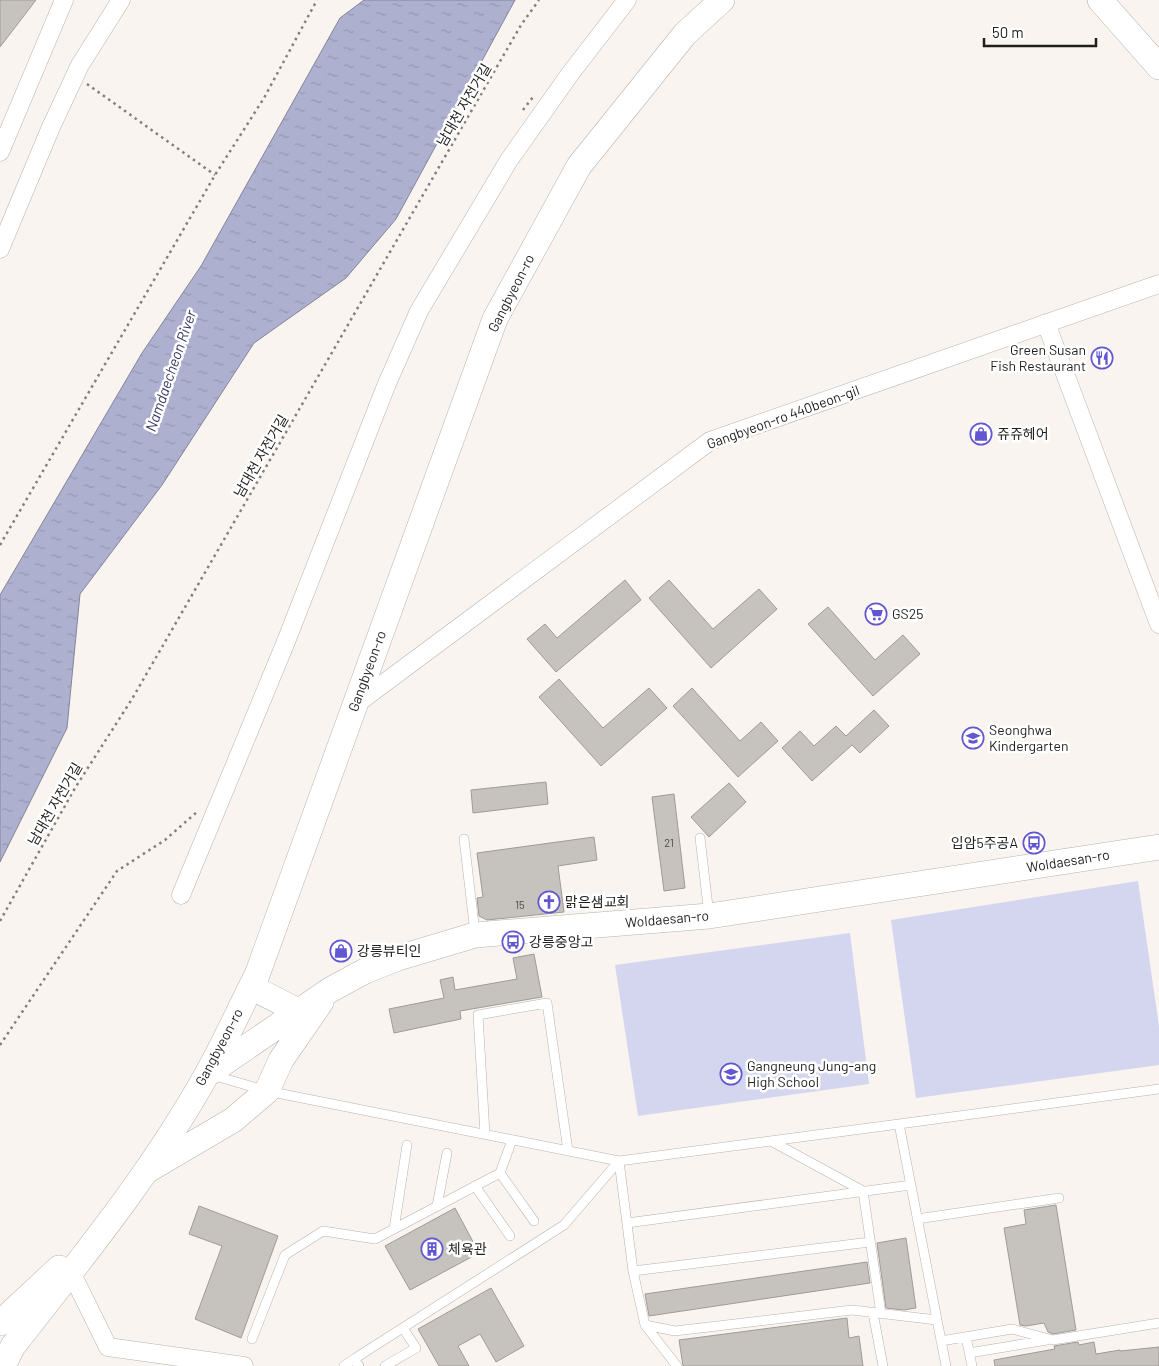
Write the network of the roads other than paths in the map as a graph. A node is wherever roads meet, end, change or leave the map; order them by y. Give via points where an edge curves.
1 (64, 0) edge
2 (121, 0) edge
3 (627, 0) edge
4 (722, 0) edge
5 (1100, 0) edge
6 (1159, 67) edge
7 (0, 152) edge
8 (0, 248) edge
9 (1159, 284) edge
10 (1046, 324) junction
11 (1159, 624) edge
12 (355, 704) junction
13 (700, 838) dead end
14 (464, 839) dead end
15 (1159, 847) edge
16 (180, 895) dead end
17 (709, 916) junction
18 (475, 935) junction
19 (251, 987) junction
20 (330, 990) junction
21 (298, 1011) junction
22 (207, 1074) junction
23 (1159, 1089) edge
24 (267, 1091) junction
25 (899, 1124) junction
26 (485, 1134) junction
27 (512, 1140) junction
28 (771, 1141) junction
29 (407, 1145) dead end
30 (568, 1151) junction
31 (447, 1153) dead end
32 (619, 1161) junction
33 (146, 1171) junction
34 (500, 1173) junction
35 (911, 1185) junction
36 (474, 1186) junction
37 (862, 1191) junction
38 (1059, 1198) dead end
39 (437, 1206) junction
40 (117, 1213) junction
41 (917, 1219) junction
42 (534, 1221) dead end
43 (627, 1223) junction
44 (394, 1229) junction
45 (510, 1236) dead end
46 (870, 1242) junction
47 (633, 1271) junction
48 (71, 1272) junction
49 (877, 1313) junction
50 (937, 1320) junction
51 (0, 1323) edge
52 (1159, 1323) edge
53 (645, 1325) junction
54 (403, 1328) junction
55 (966, 1337) junction
56 (252, 1339) dead end
57 (1053, 1340) junction
58 (941, 1341) junction
59 (969, 1353) junction
60 (7, 1358) edge
61 (357, 1363) edge
62 (244, 1366) edge
63 (344, 1366) edge
64 (385, 1366) edge
65 (676, 1366) edge
66 (883, 1366) edge
67 (946, 1366) edge
68 (972, 1366) edge

1 - 7 street
2 - 8 street via 76,76
3 - 16 street via 509,160 419,311
4 - 12 street, Gangbyeon-ro via 685,34 579,166 495,319
5 - 6 street
9 - 10 street, Gangbyeon-ro 440beon-gil
10 - 11 street
10 - 12 street, Gangbyeon-ro 440beon-gil via 710,441
12 - 19 street, Gangbyeon-ro
13 - 17 lane
14 - 18 lane
15 - 17 street, Woldaesan-ro
17 - 18 street, Woldaesan-ro
18 - 20 street, Woldaesan-ro via 398,958
19 - 21 street
19 - 22 street, Gangbyeon-ro
20 - 21 street, Woldaesan-ro
20 - 24 street via 281,1060
21 - 22 street, Woldaesan-ro
22 - 24 lane
22 - 33 street, Gangbyeon-ro
23 - 25 lane
24 - 26 lane
24 - 33 street via 233,1120
25 - 28 lane
25 - 35 lane
26 - 27 lane
26 - 30 lane via 478,1016 547,1003
27 - 30 lane
27 - 34 lane
28 - 32 lane
28 - 37 lane
29 - 44 lane
30 - 32 lane
31 - 39 lane
32 - 43 lane
32 - 54 lane via 564,1225
33 - 40 street, Gangbyeon-ro
34 - 36 lane
34 - 42 lane
35 - 37 lane
35 - 41 lane
36 - 39 lane
36 - 45 lane
37 - 43 lane
37 - 46 lane
38 - 41 lane
39 - 44 lane
40 - 48 street, Gangbyeon-ro
40 - 51 street
41 - 50 lane
43 - 47 lane
44 - 56 lane via 375,1239 323,1231 285,1255
46 - 47 lane
46 - 49 lane
47 - 53 lane
48 - 60 street, Gangbyeon-ro
48 - 62 street via 108,1347
49 - 50 lane
49 - 53 lane via 852,1310 675,1331
49 - 66 lane
50 - 58 lane
52 - 57 lane
53 - 65 lane
54 - 61 lane
54 - 64 lane via 416,1348
55 - 57 lane via 1012,1329
55 - 58 lane
55 - 59 lane
57 - 59 lane
58 - 67 lane
59 - 68 lane
61 - 63 lane

